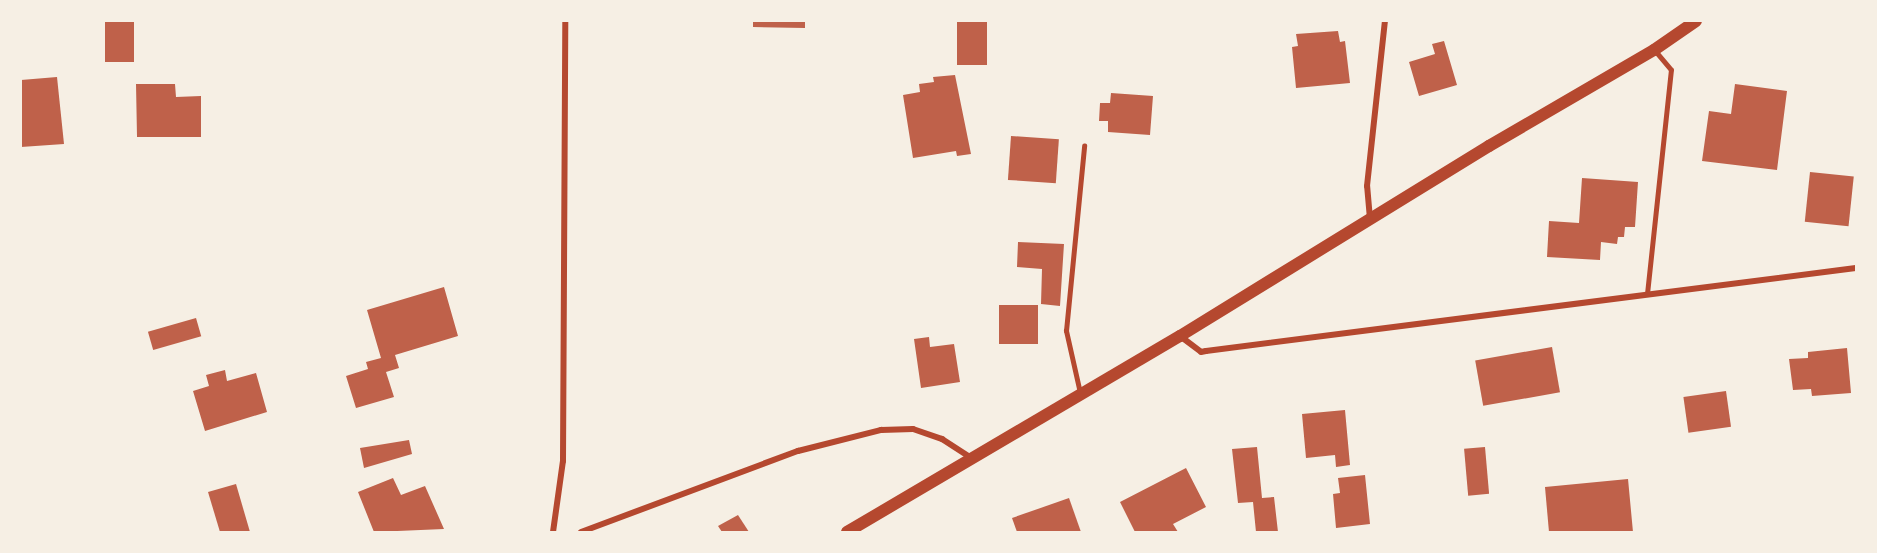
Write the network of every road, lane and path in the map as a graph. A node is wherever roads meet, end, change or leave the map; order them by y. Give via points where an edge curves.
1 (565, 21) edge
2 (1385, 21) edge
3 (1696, 21) edge
4 (1654, 50) junction
5 (1084, 146) dead end
6 (1370, 219) junction
7 (1856, 268) edge
8 (1647, 294) junction
9 (1180, 336) junction
10 (1081, 394) junction
11 (971, 458) junction
12 (553, 532) edge
13 (581, 532) edge
14 (848, 532) edge

1 - 12 street via 563,461
2 - 6 street via 1367,186
3 - 4 main road
4 - 6 main road
4 - 8 lane via 1671,70
5 - 10 lane via 1066,331
6 - 9 main road
7 - 8 street
8 - 9 street via 1201,352
9 - 10 main road
10 - 11 main road
11 - 13 street via 923,432 881,430 798,451
11 - 14 main road

